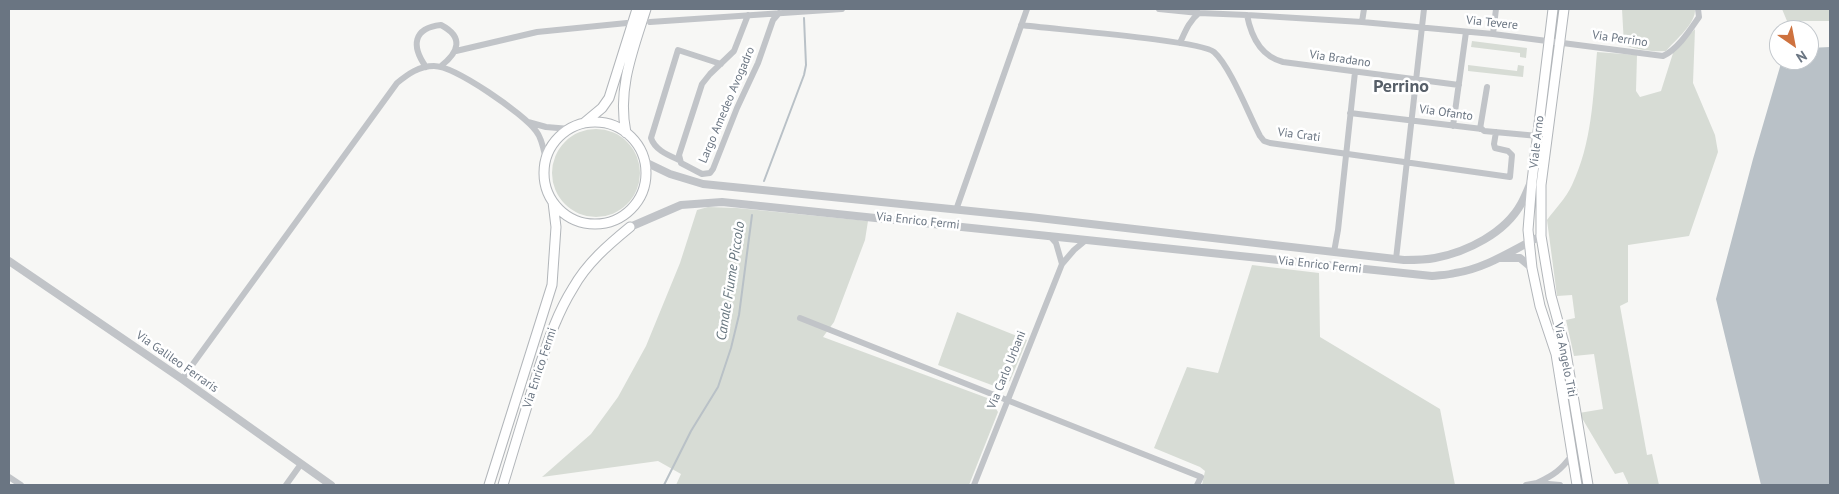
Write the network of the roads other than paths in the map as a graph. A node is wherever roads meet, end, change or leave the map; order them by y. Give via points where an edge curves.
1 (637, 9) edge
2 (646, 9) edge
3 (842, 9) edge
4 (1027, 9) edge
5 (1159, 9) edge
6 (1364, 9) edge
7 (1424, 9) edge
8 (1496, 9) edge
9 (1553, 9) edge
10 (1564, 9) edge
11 (1698, 9) edge
12 (779, 13) junction
13 (1199, 13) junction
14 (1246, 14) junction
15 (748, 15) junction
16 (650, 22) dead end
17 (1362, 22) junction
18 (627, 23) dead end
19 (1021, 25) junction
20 (1422, 28) junction
21 (1466, 32) junction
22 (1493, 34) junction
23 (1549, 41) junction
24 (1560, 42) junction
25 (1180, 43) junction
26 (456, 52) junction
27 (721, 64) junction
28 (441, 66) junction
29 (426, 67) junction
30 (1355, 72) junction
31 (1416, 80) junction
32 (1459, 85) junction
33 (1488, 87) dead end
34 (1350, 113) junction
35 (1413, 120) junction
36 (527, 121) junction
37 (583, 123) junction
38 (1453, 126) junction
39 (570, 129) junction
40 (1481, 129) junction
41 (626, 132) junction
42 (1496, 132) junction
43 (1538, 136) junction
44 (1347, 153) junction
45 (546, 160) junction
46 (679, 160) junction
47 (645, 162) junction
48 (1406, 162) junction
49 (1532, 181) junction
50 (553, 202) junction
51 (633, 206) junction
52 (956, 210) junction
53 (607, 222) junction
54 (630, 227) junction
55 (1050, 236) junction
56 (1542, 236) junction
57 (1086, 240) junction
58 (1530, 242) junction
59 (1334, 252) junction
60 (1499, 258) junction
61 (1396, 259) junction
62 (9, 261) edge
63 (1062, 264) junction
64 (1532, 268) junction
65 (800, 318) dead end
66 (182, 378) junction
67 (1007, 399) junction
68 (1572, 455) junction
69 (301, 464) junction
70 (9, 477) edge
71 (1537, 483) junction
72 (21, 485) edge
73 (286, 485) edge
74 (331, 485) edge
75 (489, 485) edge
76 (503, 485) edge
77 (974, 485) edge
78 (1197, 485) edge
79 (1526, 485) edge
80 (1560, 485) edge
81 (1577, 485) edge
82 (1588, 485) edge

1 - 37 main road via 609,98
2 - 41 main road via 623,92 622,116
3 - 12 street
4 - 19 street, Via Enrico Fermi
5 - 13 street, Via Tevere
6 - 17 street
7 - 20 street
8 - 22 street
9 - 23 main road, Viale Arno
10 - 24 main road, Viale Arno
11 - 24 street, Via Perrino via 1699,17 1691,28 1663,56
12 - 15 street
12 - 46 street, Largo Amedeo Avogadro via 773,20 713,169 702,174
13 - 14 street, Via Tevere
13 - 25 street via 1193,17
14 - 17 street, Via Tevere
14 - 30 street, Via Bradano via 1250,32 1266,55 1273,59
15 - 16 street
15 - 27 street, Largo Amedeo Avogadro via 734,51
17 - 20 street, Via Tevere
18 - 26 street via 537,32
19 - 25 street, Via Crati
19 - 52 street, Via Enrico Fermi
20 - 21 street, Via Tevere
20 - 31 street
21 - 22 street, Via Tevere
21 - 32 street
22 - 23 street, Via Tevere
23 - 24 street
23 - 43 main road, Viale Arno
24 - 56 main road, Viale Arno via 1541,185
25 - 44 street, Via Crati via 1213,51 1224,64 1264,141
26 - 28 street
26 - 29 street via 450,30 441,25 424,29 418,35 416,48
27 - 46 street, Largo Amedeo Avogadro via 702,84
27 - 46 street, Largo Amedeo Avogadro via 678,50 651,138 660,150
28 - 29 street
28 - 36 street via 476,84
29 - 66 street via 413,71 397,84
30 - 31 street, Via Bradano
30 - 34 street
31 - 32 street, Via Bradano
31 - 35 street
32 - 38 street
33 - 40 street
34 - 35 street, Via Ofanto
34 - 44 street
35 - 38 street, Via Ofanto
35 - 48 street
36 - 39 street
36 - 45 street via 537,132
37 - 39 main road
37 - 41 main road via 613,125
38 - 40 street, Via Ofanto
39 - 45 main road via 554,142
40 - 42 street, Via Ofanto
41 - 47 main road via 638,146
42 - 43 street, Via Ofanto
42 - 48 street, Via Crati via 1495,148 1512,155 1510,177
43 - 49 main road, Viale Arno
44 - 48 street, Via Crati
44 - 59 street
45 - 50 main road via 546,188
47 - 51 main road via 644,186
47 - 52 street, Via Enrico Fermi via 703,184
48 - 61 street
49 - 58 main road, Viale Arno via 1528,214
49 - 61 street, Via Enrico Fermi via 1521,205 1498,230 1480,242 1434,259
50 - 53 main road via 577,221
50 - 75 main road, Via Enrico Fermi via 556,227 552,285
51 - 53 main road via 622,216
51 - 54 main road
52 - 59 street, Via Enrico Fermi
53 - 54 main road
54 - 55 street, Via Enrico Fermi via 681,205 722,202
54 - 76 main road, Via Enrico Fermi via 587,268 555,322
55 - 57 street, Via Enrico Fermi
55 - 63 street via 1056,243
56 - 58 street, Via Enrico Fermi
56 - 82 main road, Via Angelo Titi
57 - 60 street, Via Enrico Fermi via 1432,276 1457,273
57 - 63 street, Via Carlo Urbani
58 - 60 street, Via Enrico Fermi
58 - 64 main road, Via Angelo Titi
59 - 61 street, Via Enrico Fermi
60 - 64 street, Via Enrico Fermi via 1520,258
62 - 66 street, Via Galileo Ferraris
63 - 67 street, Via Carlo Urbani
64 - 68 main road, Via Angelo Titi via 1540,306 1556,354
65 - 67 street
66 - 69 street, Via Galileo Ferraris
67 - 77 street, Via Carlo Urbani
67 - 78 street via 1201,477
68 - 71 street via 1553,476
68 - 81 main road, Via Angelo Titi
69 - 73 street
69 - 74 street, Via Galileo Ferraris
70 - 72 street
71 - 79 street
71 - 80 street

